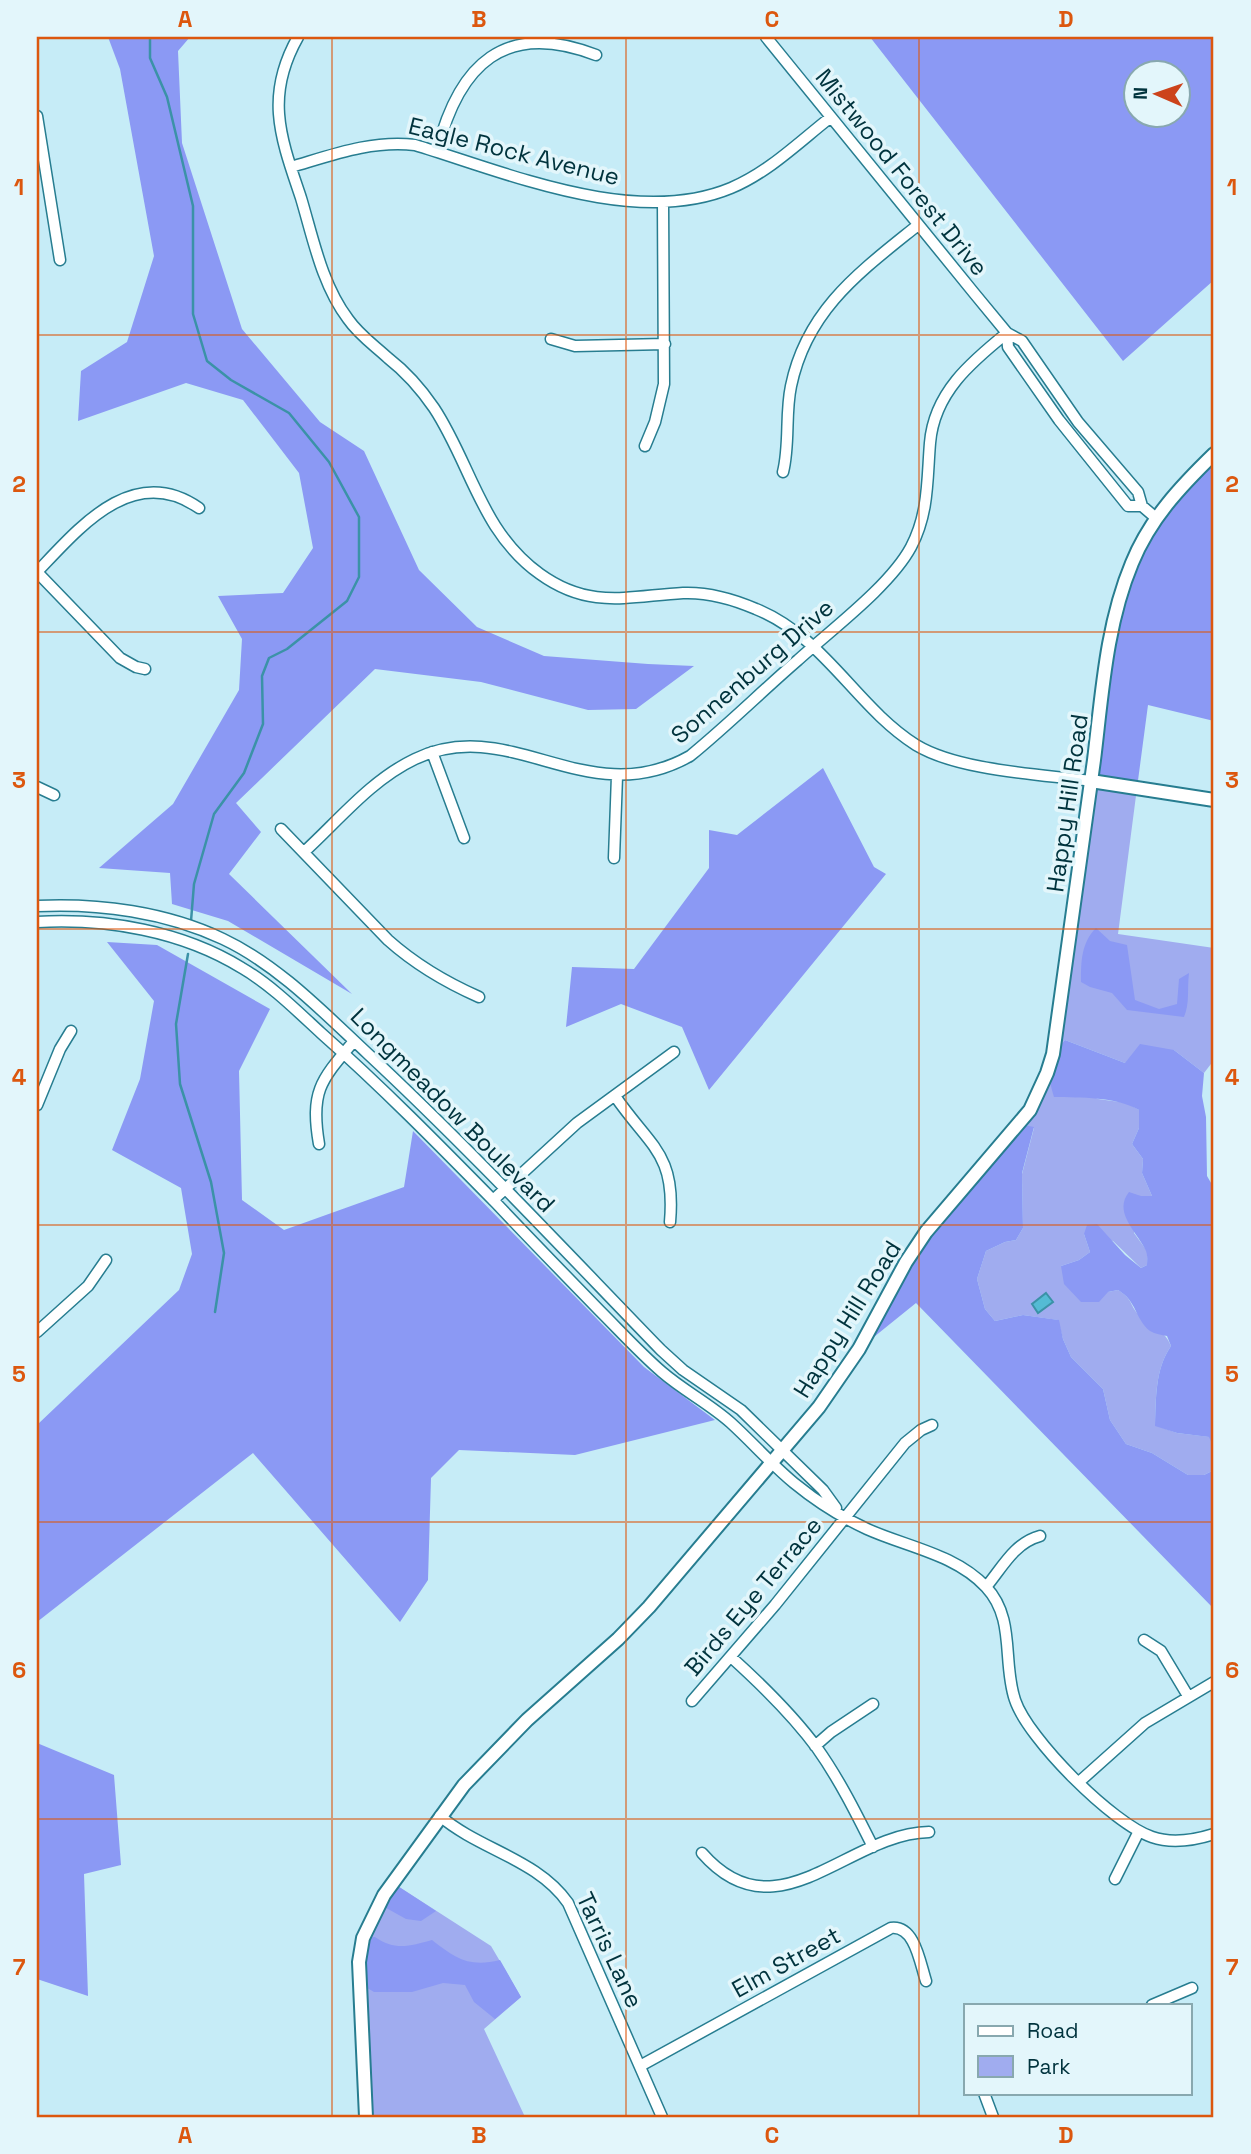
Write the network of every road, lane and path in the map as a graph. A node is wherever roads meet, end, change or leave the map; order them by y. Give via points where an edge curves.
1 (298, 37) edge
2 (766, 37) edge
3 (596, 55) dead end
4 (37, 117) edge
5 (831, 117) junction
6 (437, 151) junction
7 (291, 167) junction
8 (663, 202) junction
9 (918, 225) junction
10 (60, 260) dead end
11 (1007, 332) junction
12 (551, 339) dead end
13 (665, 344) junction
14 (645, 446) dead end
15 (1214, 454) edge
16 (783, 472) dead end
17 (1142, 506) junction
18 (199, 508) dead end
19 (1156, 518) junction
20 (37, 572) edge
21 (813, 646) junction
22 (145, 669) dead end
23 (432, 752) junction
24 (617, 776) junction
25 (1091, 781) junction
26 (37, 787) edge
27 (54, 795) dead end
28 (1214, 800) edge
29 (281, 829) dead end
30 (464, 838) dead end
31 (304, 852) junction
32 (614, 858) dead end
33 (37, 906) edge
34 (37, 922) edge
35 (479, 997) dead end
36 (71, 1031) dead end
37 (355, 1041) junction
38 (674, 1052) dead end
39 (344, 1053) junction
40 (615, 1096) junction
41 (37, 1105) edge
42 (319, 1144) dead end
43 (505, 1189) junction
44 (493, 1200) junction
45 (670, 1223) dead end
46 (106, 1260) dead end
47 (37, 1332) edge
48 (932, 1425) dead end
49 (782, 1452) junction
50 (772, 1465) junction
51 (842, 1514) junction
52 (1040, 1536) dead end
53 (986, 1587) junction
54 (1144, 1640) dead end
55 (731, 1657) junction
56 (1214, 1682) edge
57 (1188, 1696) junction
58 (692, 1701) dead end
59 (873, 1704) dead end
60 (815, 1746) junction
61 (1079, 1782) junction
62 (440, 1816) junction
63 (1139, 1831) junction
64 (929, 1832) dead end
65 (1214, 1834) edge
66 (873, 1847) junction
67 (702, 1853) dead end
68 (1115, 1879) dead end
69 (926, 1981) dead end
70 (1192, 1988) dead end
71 (1154, 2004) edge
72 (640, 2066) junction
73 (984, 2094) edge
74 (366, 2117) edge
75 (662, 2117) edge
76 (993, 2117) edge

1 - 7 street via 286,62 279,96
2 - 5 street, Mistwood Forest Drive
3 - 6 street via 541,42 496,54 475,69 456,97
4 - 10 street
5 - 8 street, Eagle Rock Avenue via 742,182 704,196
5 - 9 street, Mistwood Forest Drive
6 - 7 street, Eagle Rock Avenue via 380,144
6 - 8 street, Eagle Rock Avenue via 535,182
7 - 21 street via 324,272 340,307 365,339 422,391 484,508 528,565 557,585 585,595 624,600 683,593 734,601 777,619
8 - 13 street
9 - 11 street, Mistwood Forest Drive
9 - 16 street via 854,277 812,330 791,388
11 - 17 street, Mistwood Forest Drive via 1022,341 1078,422 1138,492
11 - 17 street, Mistwood Forest Drive via 1008,347 1059,420 1128,506
11 - 21 street, Sonnenburg Drive via 963,370 937,413 930,441 928,494 911,547 882,584
12 - 13 street via 575,346
13 - 14 street via 661,402
15 - 19 street, Happy Hill Road
17 - 19 street, Mistwood Forest Drive
18 - 20 street via 168,493 130,496 86,522
19 - 25 street, Happy Hill Road via 1132,564 1114,626
20 - 22 street via 120,658
21 - 24 street, Sonnenburg Drive via 690,756 662,769
21 - 25 street via 900,733 926,751 960,763
23 - 24 street, Sonnenburg Drive via 490,747
23 - 30 street
23 - 31 street, Sonnenburg Drive via 383,778
24 - 32 street
25 - 28 street
25 - 49 street, Happy Hill Road via 1052,1054 1040,1092 1023,1120 926,1232 859,1349
26 - 27 street
29 - 31 street
31 - 35 street via 407,957
33 - 37 street, Longmeadow Boulevard via 131,912 222,939 275,971
34 - 39 street, Longmeadow Boulevard via 119,926 203,948 260,980
36 - 41 street
37 - 39 street
37 - 43 street, Longmeadow Boulevard
38 - 40 street
39 - 42 street via 325,1077 317,1098
39 - 44 street, Longmeadow Boulevard
40 - 43 street via 577,1123
40 - 45 street via 661,1157 671,1188
43 - 44 street
43 - 49 street, Longmeadow Boulevard via 661,1350 741,1410
44 - 50 street, Longmeadow Boulevard via 643,1354 718,1411
46 - 47 street via 88,1286
48 - 51 street, Birds Eye Terrace via 905,1443
49 - 50 street, Happy Hill Road
49 - 51 street, Longmeadow Boulevard
50 - 51 street, Longmeadow Boulevard via 814,1500
50 - 62 street, Happy Hill Road via 649,1607 519,1728
51 - 53 street, Longmeadow Boulevard via 869,1530 956,1564
51 - 55 street, Birds Eye Terrace
52 - 53 street via 1018,1546
53 - 61 street via 1005,1622 1012,1689 1020,1713
54 - 57 street via 1161,1651
55 - 58 street, Birds Eye Terrace
55 - 60 street via 767,1690
56 - 57 street
57 - 61 street via 1145,1723
59 - 60 street
60 - 66 street
61 - 63 street
62 - 72 street, Tarris Lane via 467,1836 539,1873 560,1891
62 - 74 street, Happy Hill Road via 384,1895 363,1938 359,1974
63 - 65 street via 1179,1841
63 - 68 street
64 - 66 street via 902,1835
66 - 67 street via 818,1875 775,1886 741,1882 716,1868
69 - 72 street, Elm Street via 909,1935 891,1928
70 - 71 street
72 - 75 street, Tarris Lane
73 - 76 street

